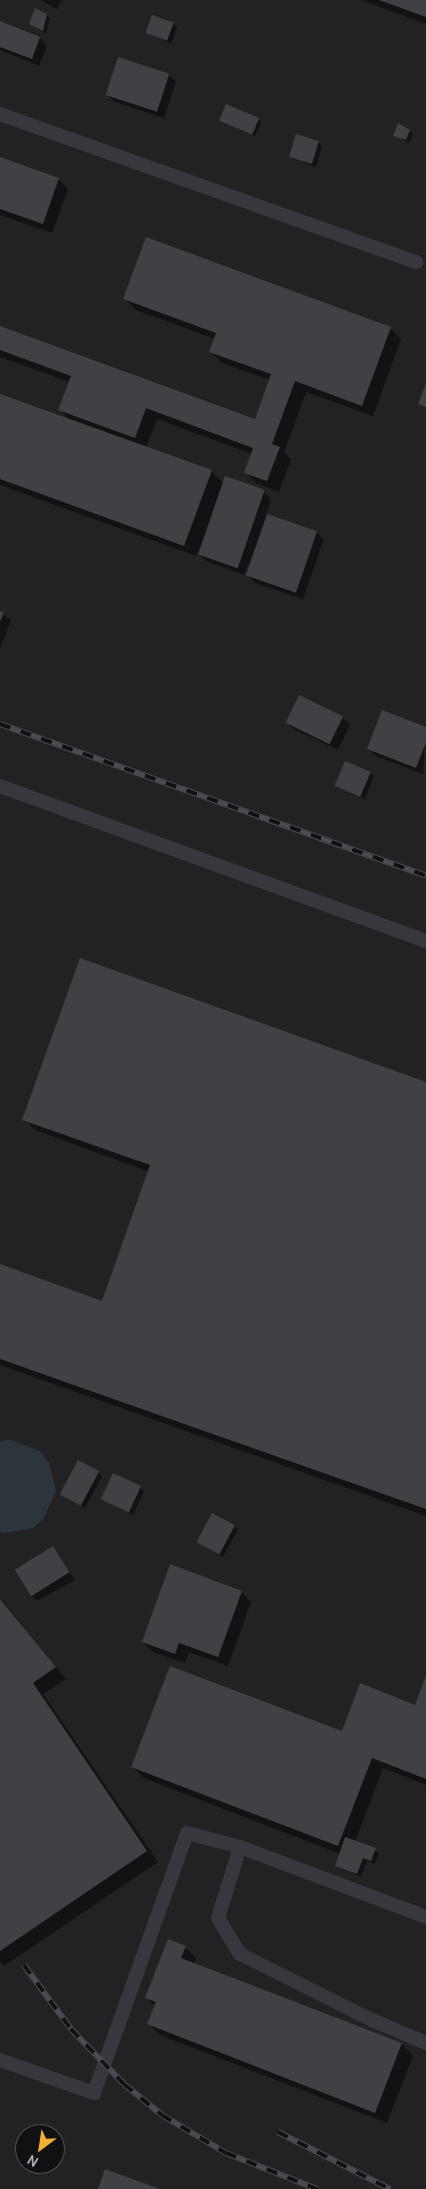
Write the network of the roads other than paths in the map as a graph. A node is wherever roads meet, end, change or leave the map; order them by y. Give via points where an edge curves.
1 (0, 114) edge
2 (416, 262) dead end
3 (0, 786) edge
4 (426, 941) edge
5 (240, 1847) junction
6 (426, 1917) edge
7 (426, 2043) edge
8 (0, 2060) edge

1 - 2 lane
3 - 4 lane
5 - 6 lane
5 - 7 lane via 218,1918 240,1954 372,2020
5 - 8 lane via 187,1833 94,2093

